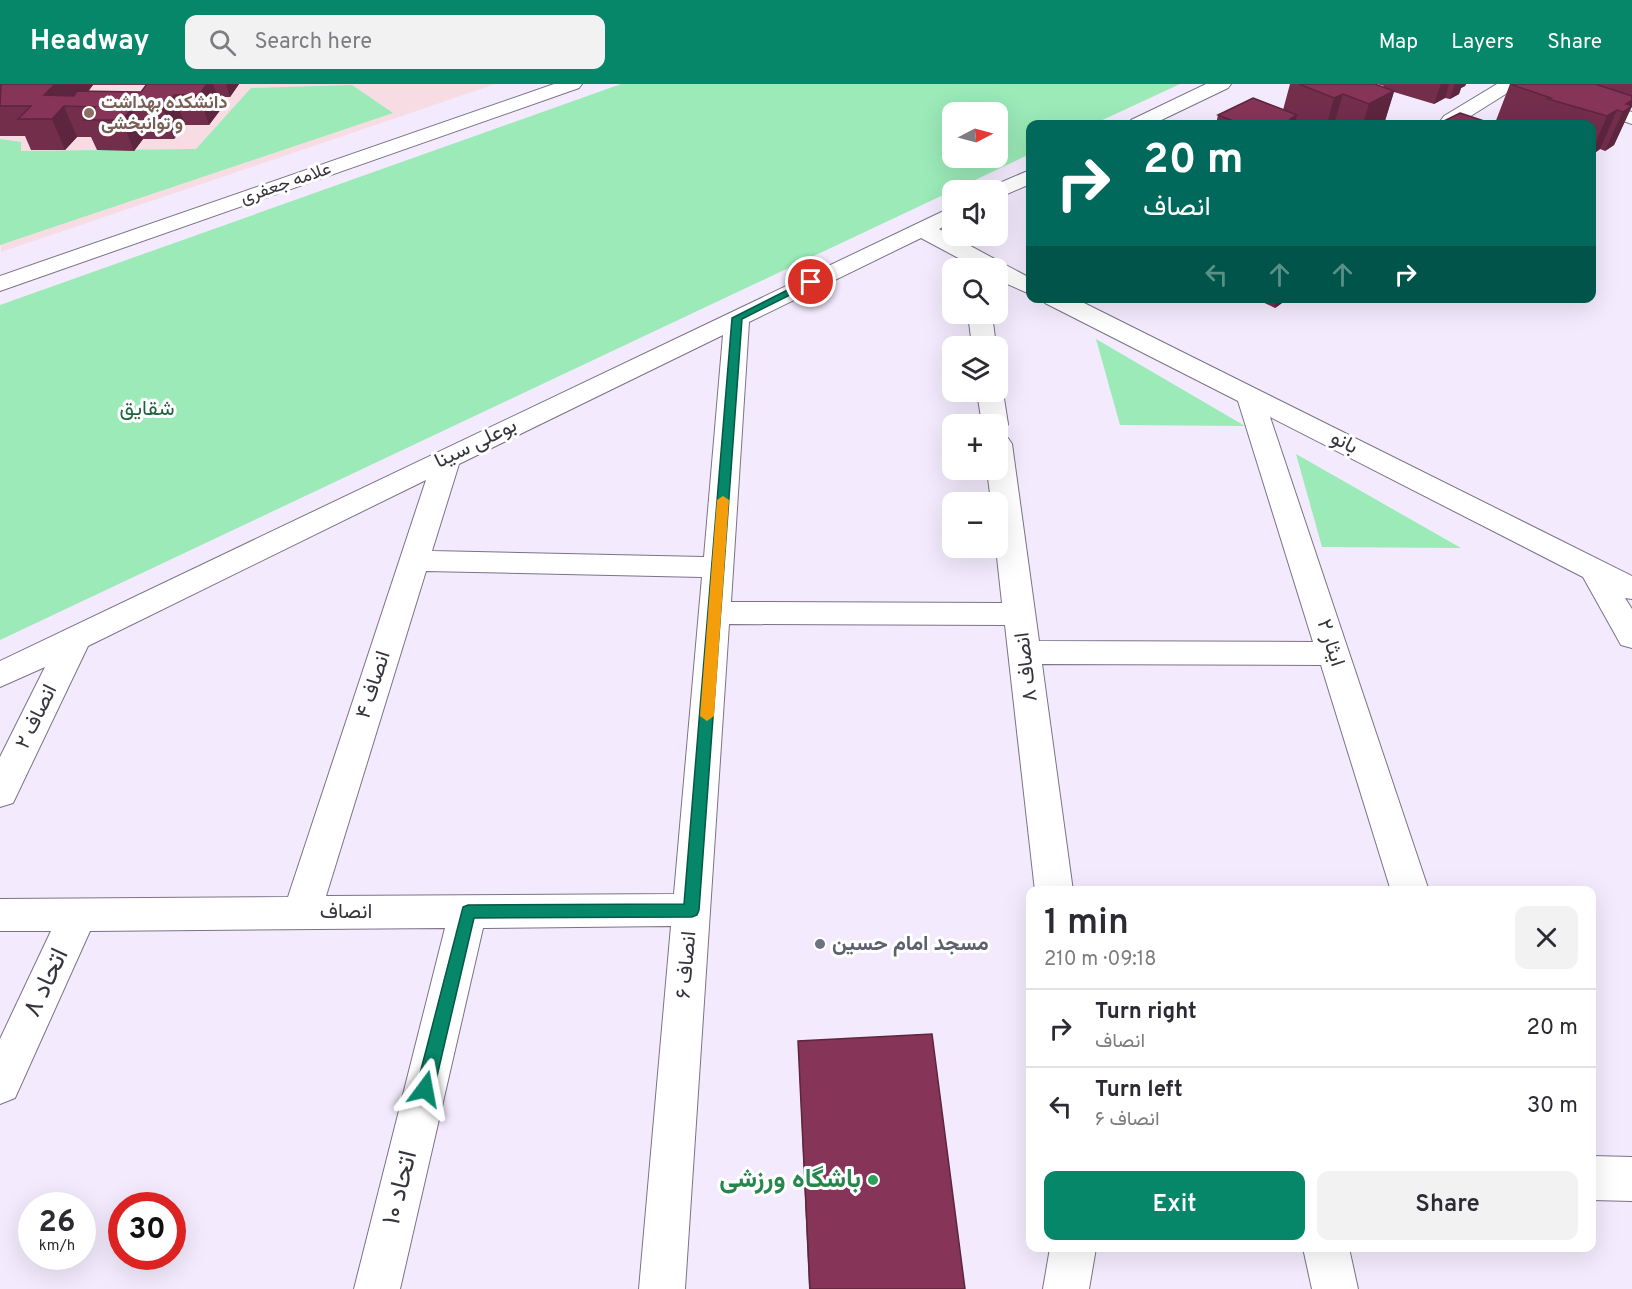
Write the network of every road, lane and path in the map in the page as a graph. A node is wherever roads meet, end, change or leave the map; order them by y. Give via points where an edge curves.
1 (572, 84) edge
2 (1221, 84) edge
3 (1511, 84) edge
4 (1529, 84) edge
5 (1631, 118) edge
6 (1146, 120) edge
7 (1451, 120) edge
8 (1026, 178) edge
9 (1008, 187) edge
10 (942, 219) edge
11 (922, 229) junction
12 (966, 258) edge
13 (1008, 276) edge
14 (4, 281) edge
15 (1026, 285) edge
16 (1064, 303) edge
17 (737, 318) junction
18 (1249, 395) junction
19 (447, 458) junction
20 (1003, 480) edge
21 (413, 561) junction
22 (718, 567) junction
23 (1593, 569) junction
24 (1632, 590) edge
25 (715, 613) junction
26 (1021, 614) junction
27 (1632, 637) edge
28 (74, 641) junction
29 (1026, 652) junction
30 (1333, 654) junction
31 (0, 675) edge
32 (0, 793) edge
33 (1053, 886) edge
34 (1408, 886) edge
35 (692, 910) junction
36 (468, 911) junction
37 (302, 912) junction
38 (78, 914) junction
39 (0, 915) edge
40 (0, 1084) edge
41 (1596, 1178) edge
42 (1632, 1179) edge
43 (1072, 1252) edge
44 (1327, 1252) edge
45 (377, 1289) edge
46 (662, 1289) edge
47 (1066, 1289) edge
48 (1335, 1289) edge

1 - 14 street, علامه جعفری
2 - 6 street
3 - 7 street
4 - 5 street
8 - 9 street
10 - 11 street, بوعلی سینا
11 - 12 street
11 - 17 street, بوعلی سینا
13 - 15 street
16 - 18 street, بانو
17 - 19 street, بوعلی سینا
17 - 22 street, انصاف ۶
18 - 23 street, بانو
18 - 30 street, ایثار ۲
19 - 21 street, انصاف ۴
19 - 28 street, بوعلی سینا
20 - 26 street, انصاف ۸
21 - 22 street
21 - 37 street, انصاف ۴
22 - 25 street, انصاف ۶
23 - 24 street, بانو
23 - 27 street
25 - 26 street
25 - 35 street, انصاف ۶
26 - 29 street, انصاف ۸
28 - 31 street, بوعلی سینا
28 - 32 street, انصاف ۲
29 - 30 street
29 - 33 street, انصاف ۸
30 - 34 street, ایثار ۲
35 - 36 street, انصاف
35 - 46 street, انصاف ۶
36 - 37 street, انصاف
36 - 45 street, اتحاد ۱۰
37 - 38 street, انصاف
38 - 39 street, انصاف
38 - 40 street, اتحاد ۸
41 - 42 street
43 - 47 street
44 - 48 street

